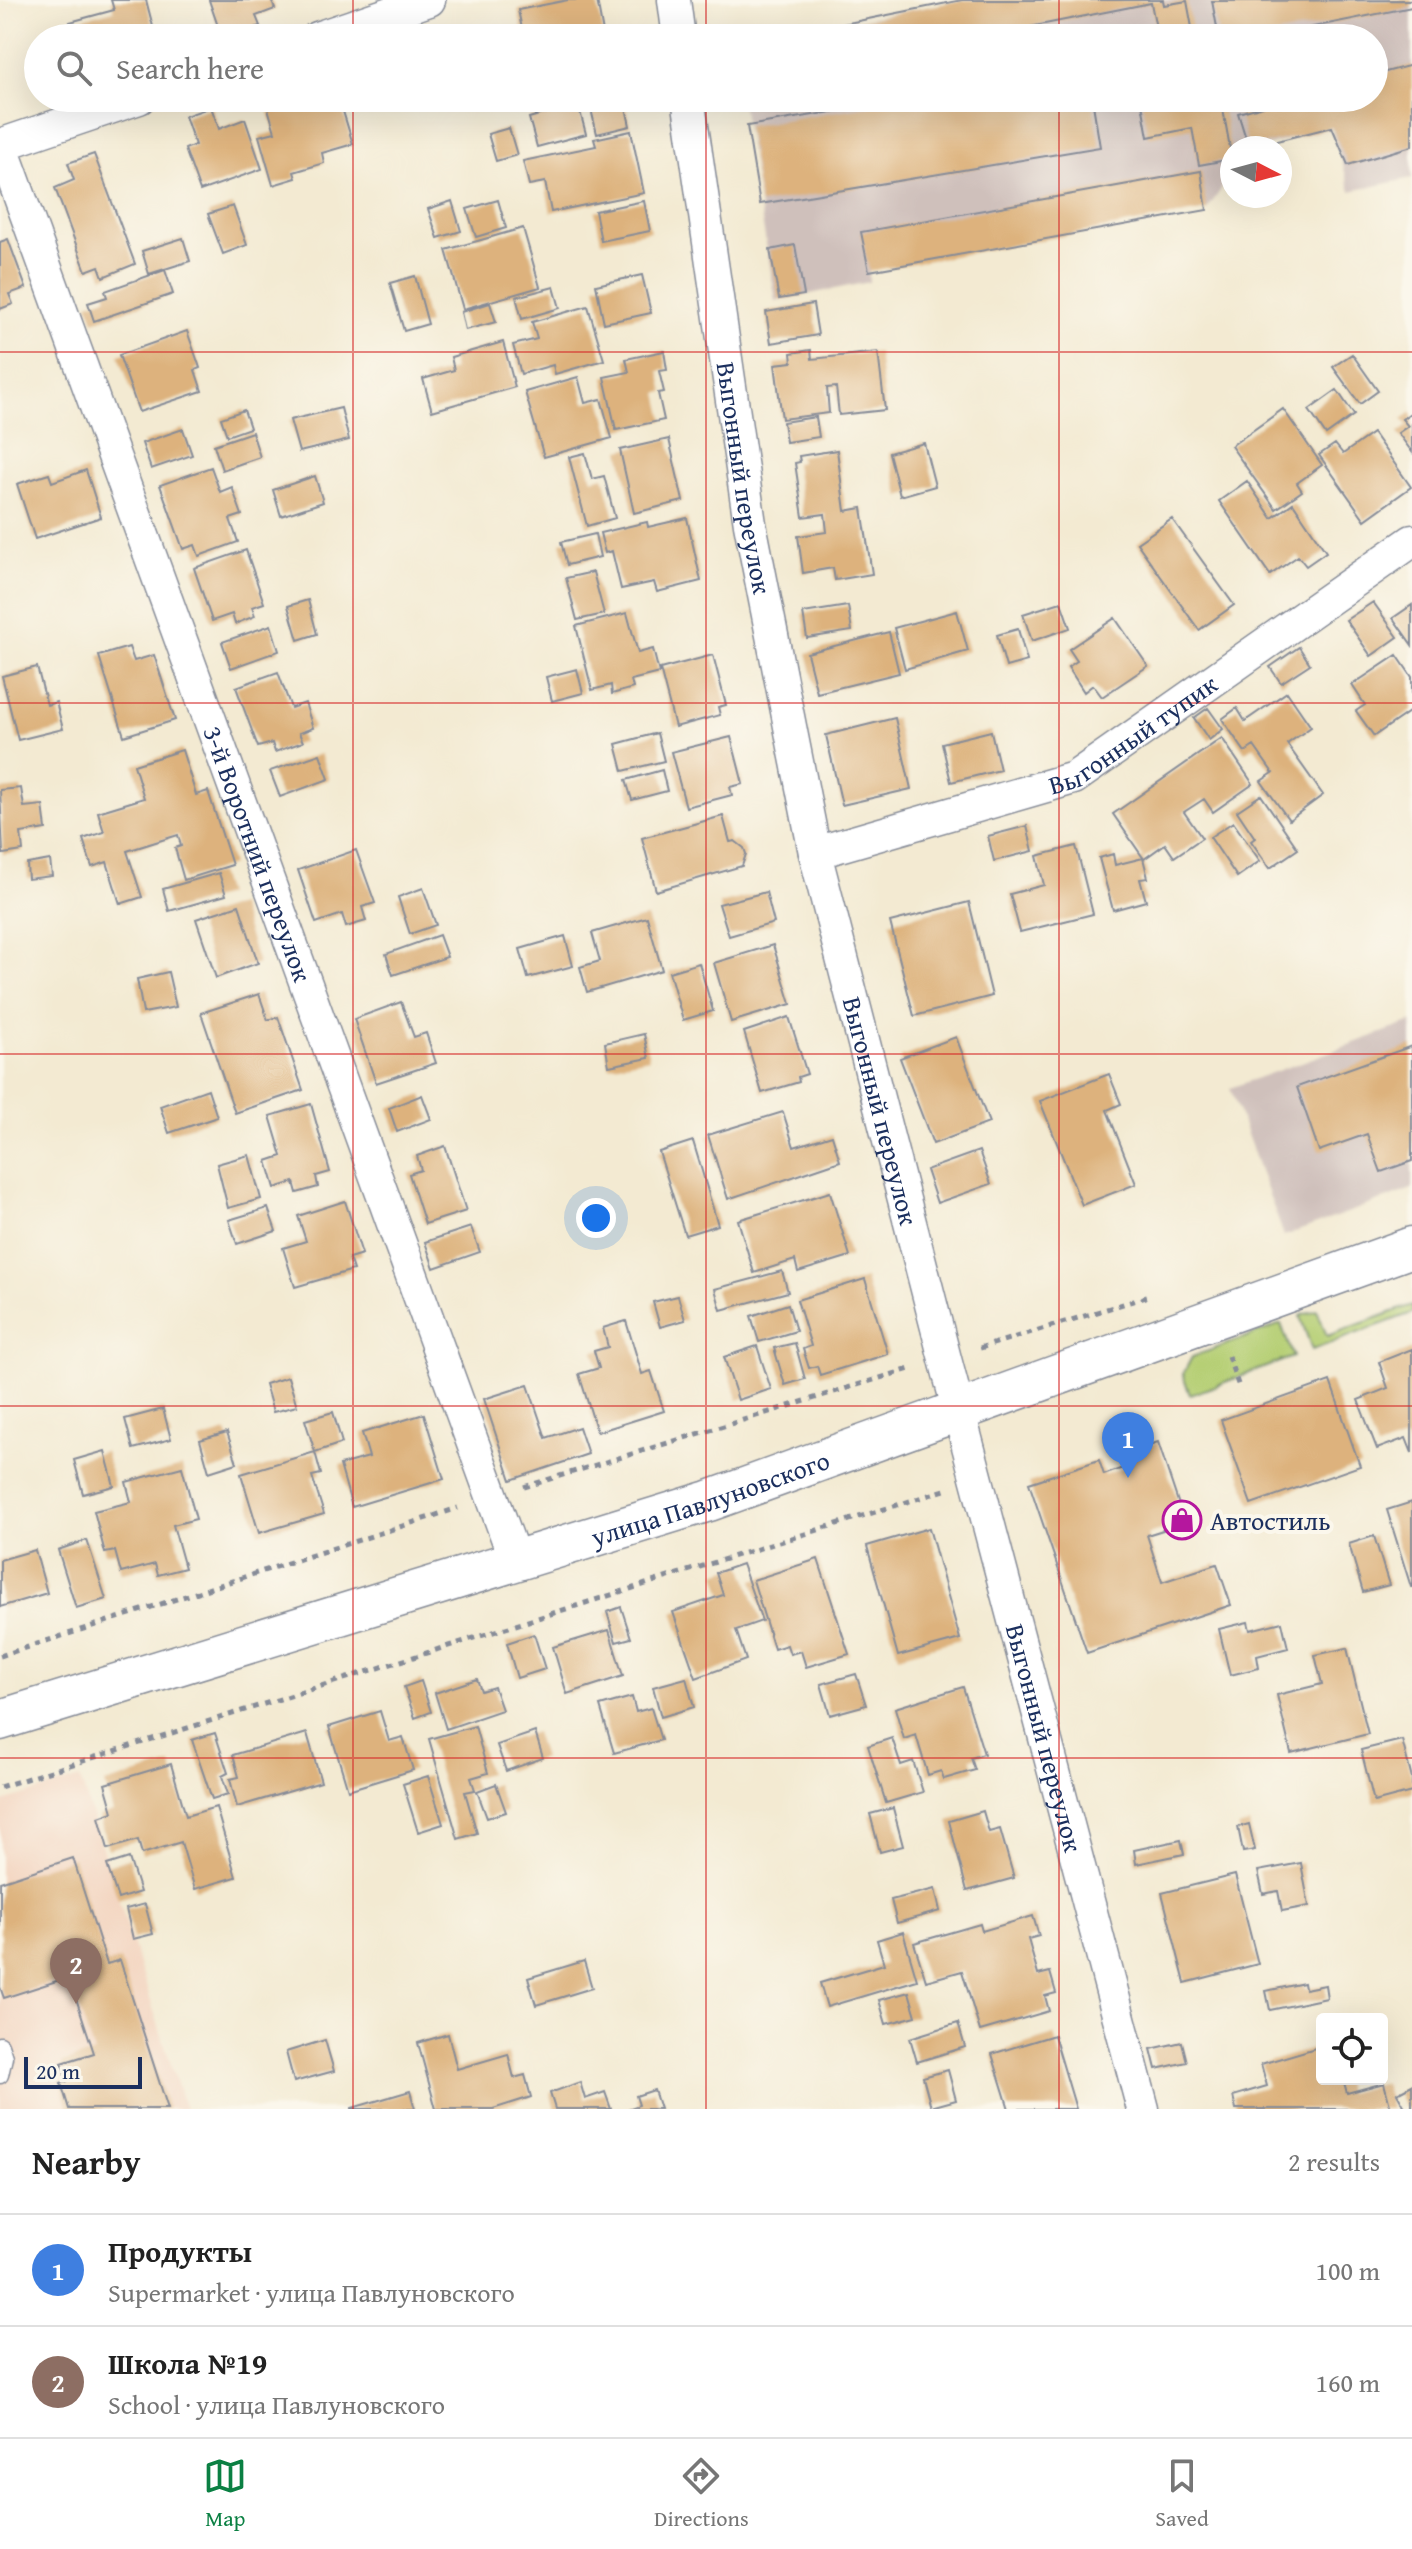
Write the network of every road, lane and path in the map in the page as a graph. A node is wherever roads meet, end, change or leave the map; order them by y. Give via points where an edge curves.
1 (429, 0) edge
2 (674, 0) edge
3 (358, 24) edge
4 (677, 24) edge
5 (98, 112) edge
6 (690, 112) edge
7 (0, 145) edge
8 (1412, 541) edge
9 (815, 853) junction
10 (1412, 1247) edge
11 (1150, 1296) dead end
12 (945, 1359) junction
13 (960, 1411) junction
14 (977, 1481) junction
15 (492, 1497) junction
16 (516, 1562) junction
17 (0, 1656) edge
18 (0, 1720) edge
19 (0, 1787) edge
20 (0, 2045) edge
21 (0, 2075) edge
22 (1143, 2109) edge

1 - 3 street
2 - 4 street
5 - 7 street, 3-й Воротний переулок
6 - 9 street, Выгонный переулок via 750,524
7 - 15 street, 3-й Воротний переулок
8 - 9 street, Выгонный тупик via 1074,778
9 - 12 street, Выгонный переулок
10 - 13 street, улица Павлуновского
11 - 12 path
12 - 13 street, Выгонный переулок
12 - 15 path
13 - 14 street, Выгонный переулок
13 - 16 street, улица Павлуновского via 709,1501
14 - 19 path
14 - 22 street, Выгонный переулок
15 - 16 street, 3-й Воротний переулок
15 - 17 path
16 - 18 street, улица Павлуновского
20 - 21 lane

